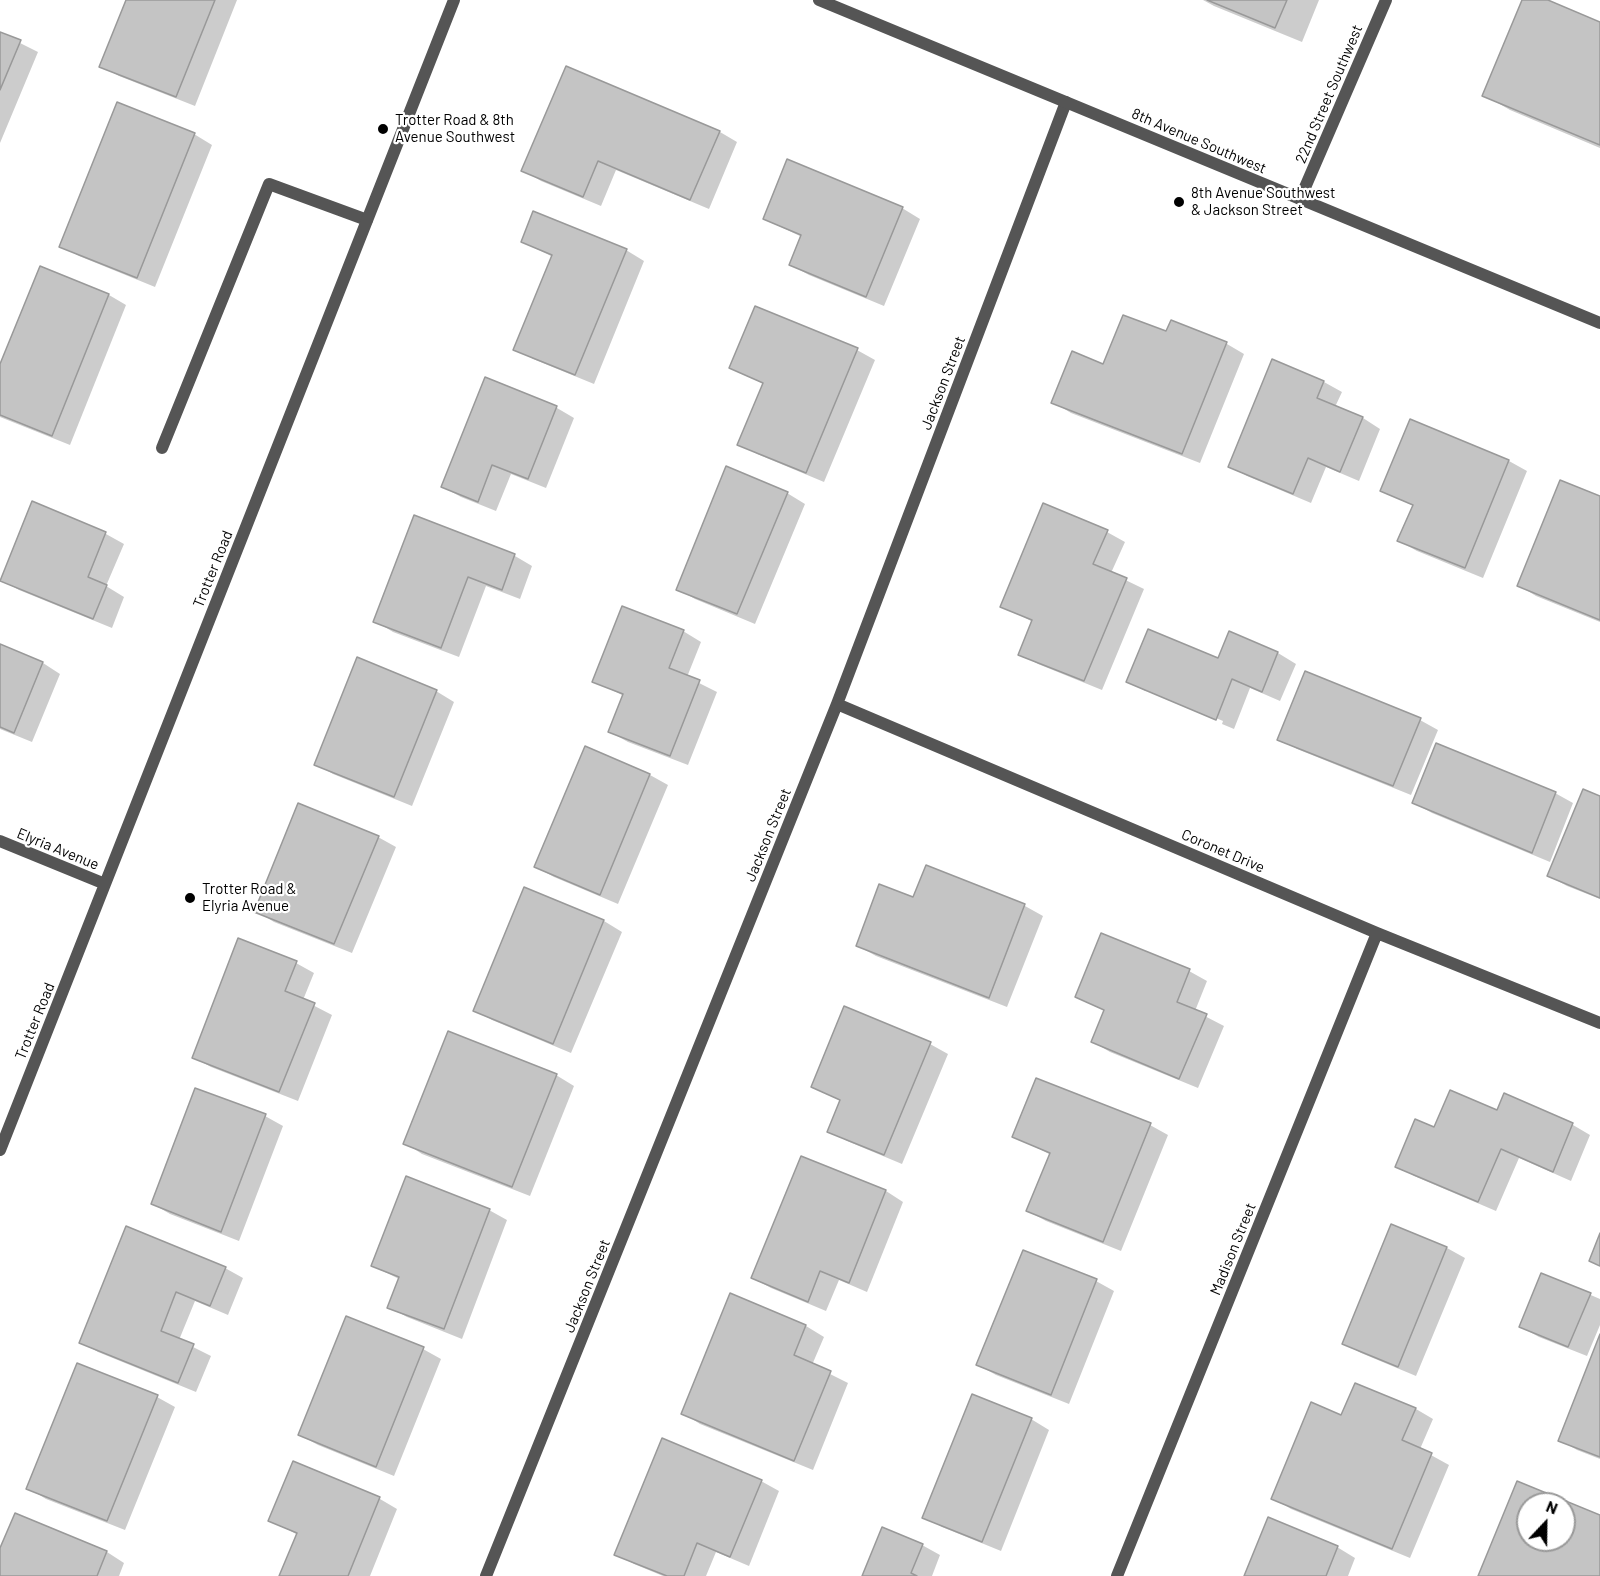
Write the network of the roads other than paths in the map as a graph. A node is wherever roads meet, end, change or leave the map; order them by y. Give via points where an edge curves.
1 (454, 0) edge
2 (819, 0) edge
3 (1386, 0) edge
4 (1066, 102) junction
5 (1300, 199) junction
6 (367, 220) junction
7 (1600, 323) edge
8 (162, 448) dead end
9 (837, 704) junction
10 (0, 842) edge
11 (105, 884) junction
12 (1377, 933) junction
13 (1600, 1023) edge
14 (0, 1150) edge
15 (486, 1576) edge
16 (1117, 1576) edge

1 - 6 street, Trotter Road
2 - 4 street, 8th Avenue Southwest
3 - 5 street, 22nd Street Southwest
4 - 5 street, 8th Avenue Southwest
4 - 9 street, Jackson Street
5 - 7 street, 8th Avenue Southwest
6 - 8 street via 269,184
6 - 11 street, Trotter Road
9 - 12 street, Coronet Drive
9 - 15 street, Jackson Street
10 - 11 street, Elyria Avenue
11 - 14 street, Trotter Road
12 - 13 street, Coronet Drive
12 - 16 street, Madison Street

